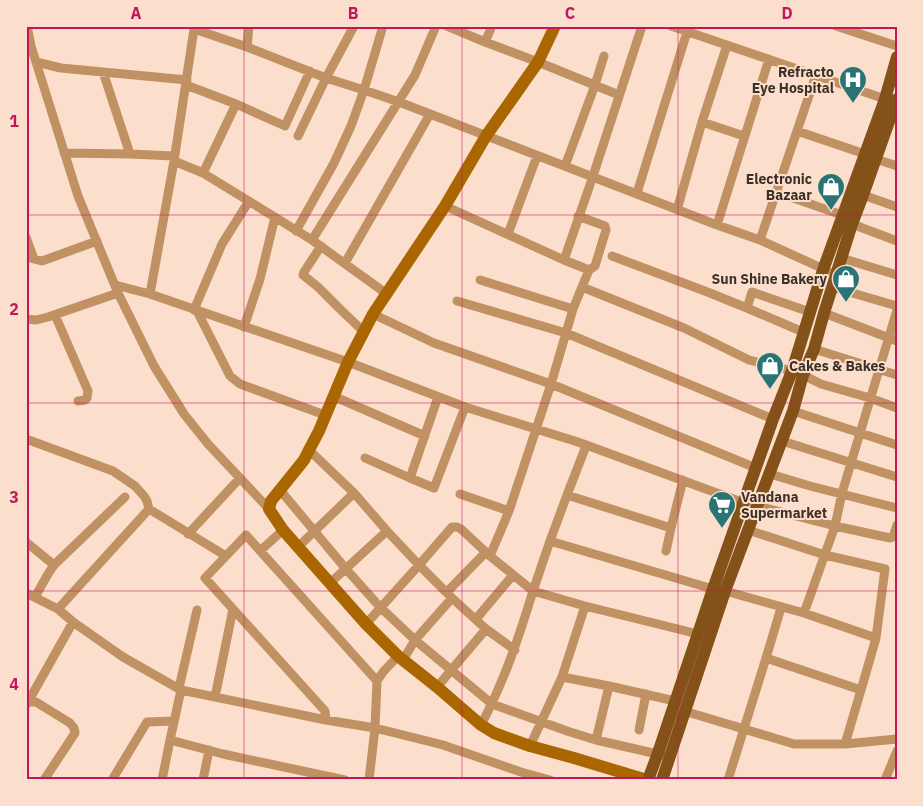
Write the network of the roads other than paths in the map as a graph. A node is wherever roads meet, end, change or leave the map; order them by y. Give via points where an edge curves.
1 (27, 26) edge
2 (249, 26) edge
3 (354, 26) edge
4 (383, 26) edge
5 (436, 26) edge
6 (447, 26) edge
7 (492, 26) edge
8 (555, 26) edge
9 (642, 26) edge
10 (671, 26) edge
11 (836, 26) edge
12 (195, 27) edge
13 (687, 32) junction
14 (485, 42) junction
15 (727, 45) junction
16 (247, 46) junction
17 (897, 46) edge
18 (604, 56) dead end
19 (897, 57) edge
20 (769, 59) junction
21 (538, 62) junction
22 (33, 63) edge
23 (310, 71) junction
24 (104, 72) junction
25 (816, 76) junction
26 (326, 78) junction
27 (186, 82) junction
28 (595, 84) junction
29 (364, 90) junction
30 (619, 95) junction
31 (891, 99) edge
32 (399, 102) junction
33 (236, 104) junction
34 (430, 114) junction
35 (702, 122) junction
36 (797, 131) junction
37 (298, 136) dead end
38 (486, 136) junction
39 (744, 136) junction
40 (64, 154) junction
41 (130, 154) junction
42 (537, 156) junction
43 (870, 156) junction
44 (174, 159) junction
45 (565, 166) junction
46 (897, 166) edge
47 (203, 173) junction
48 (593, 176) junction
49 (776, 192) junction
50 (637, 194) junction
51 (863, 195) junction
52 (248, 201) junction
53 (445, 206) junction
54 (897, 207) edge
55 (677, 210) junction
56 (578, 216) junction
57 (276, 217) junction
58 (847, 220) junction
59 (717, 225) junction
60 (296, 231) junction
61 (508, 234) junction
62 (26, 237) edge
63 (312, 240) junction
64 (760, 240) junction
65 (97, 241) junction
66 (897, 241) edge
67 (322, 246) junction
68 (612, 256) dead end
69 (30, 258) edge
70 (841, 258) junction
71 (564, 260) junction
72 (345, 263) junction
73 (589, 270) junction
74 (823, 270) junction
75 (836, 274) junction
76 (897, 275) edge
77 (480, 280) dead end
78 (582, 287) junction
79 (832, 287) junction
80 (116, 289) junction
81 (150, 294) junction
82 (387, 294) junction
83 (457, 301) dead end
84 (747, 308) junction
85 (897, 308) edge
86 (573, 309) junction
87 (196, 311) junction
88 (810, 312) junction
89 (824, 313) junction
90 (373, 314) junction
91 (55, 315) junction
92 (26, 319) edge
93 (244, 327) junction
94 (364, 331) junction
95 (803, 332) junction
96 (566, 333) junction
97 (892, 340) edge
98 (814, 349) junction
99 (348, 362) junction
100 (879, 370) junction
101 (798, 373) junction
102 (897, 375) edge
103 (551, 384) junction
104 (333, 396) junction
105 (438, 397) junction
106 (870, 398) junction
107 (78, 401) dead end
108 (465, 407) junction
109 (897, 408) edge
110 (793, 411) junction
111 (325, 415) junction
112 (773, 419) junction
113 (536, 430) junction
114 (860, 433) junction
115 (425, 436) junction
116 (26, 439) edge
117 (782, 441) junction
118 (897, 445) edge
119 (586, 446) junction
120 (309, 450) junction
121 (365, 458) dead end
122 (852, 464) junction
123 (756, 468) junction
124 (770, 474) junction
125 (897, 476) edge
126 (240, 478) junction
127 (410, 478) junction
128 (683, 480) junction
129 (280, 490) junction
130 (354, 493) junction
131 (842, 493) junction
132 (460, 494) dead end
133 (567, 495) junction
134 (125, 497) dead end
135 (745, 500) junction
136 (758, 506) junction
137 (897, 508) edge
138 (149, 509) junction
139 (269, 509) junction
140 (509, 511) junction
141 (897, 525) edge
142 (835, 526) junction
143 (671, 528) junction
144 (283, 530) junction
145 (748, 530) junction
146 (387, 531) junction
147 (314, 532) junction
148 (188, 534) junction
149 (550, 541) junction
150 (26, 542) edge
151 (299, 546) junction
152 (260, 551) junction
153 (666, 551) dead end
154 (488, 554) junction
155 (825, 554) junction
156 (226, 556) junction
157 (54, 565) junction
158 (419, 565) junction
159 (346, 569) junction
160 (513, 575) junction
161 (330, 584) junction
162 (719, 590) junction
163 (533, 591) junction
164 (30, 595) edge
165 (450, 595) junction
166 (585, 606) junction
167 (380, 607) junction
168 (233, 608) junction
169 (781, 608) junction
170 (58, 609) junction
171 (196, 610) dead end
172 (804, 613) junction
173 (476, 619) junction
174 (72, 622) junction
175 (366, 624) junction
176 (486, 629) junction
177 (698, 634) junction
178 (876, 638) junction
179 (415, 640) junction
180 (515, 650) junction
181 (400, 658) junction
182 (766, 658) junction
183 (451, 671) junction
184 (562, 677) junction
185 (377, 681) junction
186 (437, 686) junction
187 (609, 686) junction
188 (180, 689) junction
189 (862, 690) junction
190 (646, 694) junction
191 (215, 697) junction
192 (676, 701) junction
193 (27, 703) edge
194 (492, 704) junction
195 (684, 712) junction
196 (326, 720) junction
197 (174, 721) junction
198 (541, 723) junction
199 (481, 725) junction
200 (375, 728) junction
201 (744, 729) junction
202 (639, 730) dead end
203 (897, 739) edge
204 (170, 740) junction
205 (596, 740) junction
206 (846, 744) junction
207 (530, 746) junction
208 (209, 750) junction
209 (897, 751) edge
210 (664, 755) junction
211 (519, 776) edge
212 (49, 778) edge
213 (112, 780) edge
214 (162, 780) edge
215 (203, 780) edge
216 (345, 780) edge
217 (369, 780) edge
218 (550, 780) edge
219 (647, 780) edge
220 (662, 780) edge
221 (728, 780) edge
222 (885, 780) edge

1 - 22 street
2 - 16 street
3 - 26 street
4 - 29 street
5 - 32 street via 415,75
6 - 14 street
7 - 14 street
8 - 21 street
9 - 30 street
10 - 13 street
11 - 17 street
12 - 16 street
12 - 27 street
13 - 15 street
13 - 50 street
14 - 21 street
15 - 20 street
15 - 35 street
16 - 23 street
18 - 28 street
19 - 31 main road
20 - 25 street
20 - 39 street
21 - 28 street
21 - 38 street
22 - 24 street
22 - 40 street
23 - 26 street
23 - 33 street via 285,126
24 - 27 street
24 - 41 street
25 - 31 street
25 - 36 street
26 - 29 street
26 - 37 street
27 - 33 street
27 - 44 street
28 - 30 street
28 - 45 street
29 - 32 street
29 - 60 street via 334,163
30 - 48 street
31 - 43 main road
32 - 34 street
32 - 63 street
33 - 47 street
34 - 38 street
34 - 72 street
35 - 39 street
35 - 55 street
36 - 43 street
36 - 49 street
38 - 42 street
38 - 53 street
39 - 59 street
40 - 41 street
40 - 65 street
41 - 44 street
42 - 45 street
42 - 61 street
43 - 46 street
43 - 51 main road
43 - 58 main road
44 - 47 street
44 - 81 street
45 - 48 street
47 - 52 street
48 - 50 street
48 - 56 street
49 - 58 street
49 - 64 street
50 - 55 street
51 - 54 street
51 - 58 main road
52 - 57 street
52 - 87 street via 222,244
53 - 61 street
53 - 82 street
55 - 59 street
56 - 71 street
56 - 73 street via 605,226 606,230 594,266
57 - 60 street
57 - 93 street
58 - 66 street
58 - 70 main road
58 - 74 main road
59 - 64 street
60 - 63 street
61 - 71 street
62 - 69 street
63 - 67 street
64 - 74 street
65 - 69 street via 42,262
65 - 80 street
67 - 72 street
67 - 94 street via 303,275
68 - 84 street
70 - 75 main road
70 - 76 street
71 - 73 street
72 - 82 street
73 - 78 street
74 - 75 street
74 - 88 main road
75 - 79 main road
77 - 86 street
78 - 86 street
78 - 101 street via 684,328 749,360
79 - 85 street
79 - 89 main road
80 - 81 street
80 - 91 street
80 - 126 street via 154,366 184,414
81 - 87 street
82 - 90 street
83 - 96 street
84 - 88 street via 752,292
84 - 95 street
85 - 97 street
86 - 96 street
87 - 93 street
87 - 111 street via 235,381
88 - 95 main road
89 - 97 street
89 - 98 main road
90 - 94 street
90 - 103 street via 434,343
91 - 92 street
91 - 107 street via 88,391 87,398
93 - 99 street
94 - 99 street
95 - 101 main road
96 - 103 street
96 - 112 street
97 - 100 street
98 - 100 street
98 - 101 main road
99 - 104 street
99 - 105 street
100 - 102 street
100 - 106 street
101 - 106 street via 821,384
101 - 110 main road
101 - 112 main road
103 - 113 street
103 - 123 street
104 - 111 street
104 - 115 street
105 - 108 street
105 - 115 street
106 - 109 street
106 - 114 street
108 - 113 street
108 - 127 street via 434,488
110 - 114 street
110 - 117 main road
111 - 120 street
112 - 123 main road
113 - 119 street
113 - 140 street
114 - 118 street
114 - 122 street
115 - 127 street
116 - 138 street via 113,471 135,486
117 - 122 street
117 - 124 main road
119 - 128 street
119 - 133 street
120 - 129 street
120 - 130 street
121 - 127 street
122 - 125 street
122 - 131 street
123 - 135 main road
124 - 131 street
124 - 136 main road
126 - 139 street
126 - 148 street
128 - 135 street
128 - 143 street
129 - 139 street
129 - 147 street
130 - 146 street
130 - 147 street
131 - 137 street
131 - 142 street
132 - 140 street
133 - 143 street
133 - 149 street
134 - 157 street
135 - 136 street
135 - 162 main road
136 - 142 street
136 - 145 main road
138 - 148 street
138 - 170 street
139 - 144 street
140 - 154 street
141 - 142 street via 892,538
142 - 155 street
143 - 153 street
144 - 151 street
144 - 152 street
145 - 155 street
145 - 162 main road
146 - 158 street
146 - 159 street
147 - 151 street
147 - 159 street
148 - 156 street
149 - 162 street
149 - 163 street
150 - 157 street
151 - 161 street
152 - 156 street via 246,535
152 - 185 street
154 - 158 street via 461,529 452,527
154 - 160 street
154 - 165 street
155 - 172 street
155 - 178 street via 885,569
156 - 168 street via 205,578
157 - 164 street
158 - 165 street
158 - 167 street
159 - 161 street
159 - 167 street
160 - 163 street
160 - 173 street
161 - 175 street
162 - 169 street
162 - 177 main road
162 - 195 main road
163 - 166 street
163 - 180 street
164 - 170 street
165 - 173 street
165 - 179 street
166 - 177 street
166 - 184 street
167 - 175 street
167 - 179 street
168 - 191 street
168 - 196 street via 325,711
169 - 172 street
169 - 182 street
170 - 174 street
171 - 188 street
172 - 178 street
173 - 176 street
174 - 188 street
174 - 193 street
175 - 181 street
176 - 180 street
176 - 183 street
177 - 192 main road
178 - 189 street
179 - 181 street
179 - 183 street
180 - 194 street
181 - 185 street
181 - 186 street
182 - 189 street
182 - 201 street
183 - 186 street
183 - 194 street
184 - 187 street
184 - 198 street
185 - 200 street
186 - 199 street
187 - 190 street
187 - 205 street
188 - 191 street
188 - 197 street
189 - 206 street
190 - 192 street
190 - 202 street
191 - 196 street
192 - 210 main road
193 - 212 street via 36,702 74,728 75,733
194 - 198 street
194 - 199 street
195 - 201 street
195 - 210 main road
196 - 200 street
197 - 204 street
197 - 213 street via 146,722
198 - 205 street
198 - 207 street
199 - 207 street
200 - 211 street via 443,745
200 - 217 street
201 - 206 street via 794,744
201 - 221 street
203 - 206 street
204 - 208 street
204 - 214 street
205 - 210 street
207 - 219 street
208 - 215 street
208 - 216 street
209 - 222 street
210 - 219 main road
210 - 220 main road
211 - 218 street

